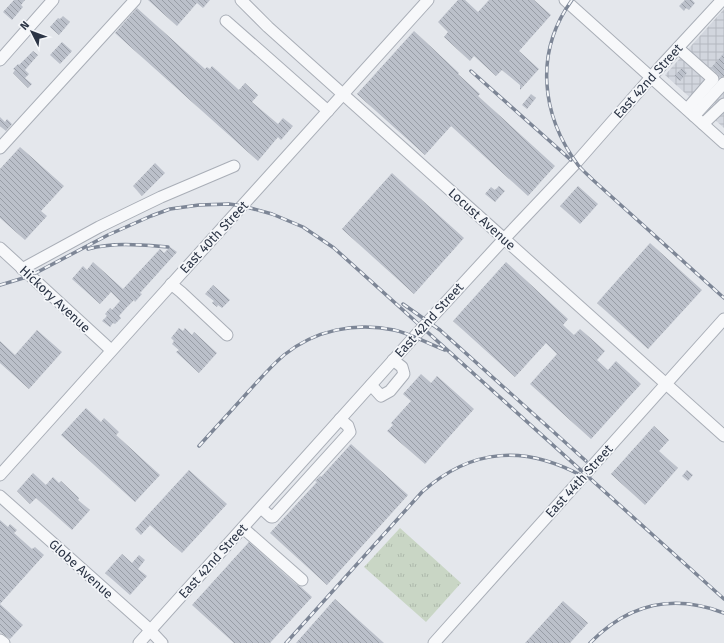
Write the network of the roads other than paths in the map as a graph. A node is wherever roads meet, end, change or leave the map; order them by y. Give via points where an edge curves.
1 (53, 0) edge
2 (135, 0) edge
3 (241, 0) edge
4 (428, 0) edge
5 (565, 0) edge
6 (722, 0) edge
7 (226, 21) dead end
8 (678, 48) junction
9 (0, 60) edge
10 (651, 77) junction
11 (724, 82) edge
12 (343, 94) junction
13 (724, 104) edge
14 (328, 111) junction
15 (690, 113) junction
16 (703, 124) junction
17 (724, 143) edge
18 (0, 148) edge
19 (234, 166) dead end
20 (504, 239) junction
21 (0, 248) edge
22 (22, 269) junction
23 (171, 284) junction
24 (724, 319) edge
25 (227, 335) dead end
26 (111, 350) junction
27 (393, 360) junction
28 (666, 384) junction
29 (371, 385) junction
30 (340, 419) junction
31 (724, 436) edge
32 (0, 475) edge
33 (285, 480) junction
34 (299, 488) junction
35 (0, 496) edge
36 (261, 508) junction
37 (243, 528) junction
38 (302, 580) dead end
39 (150, 631) junction
40 (0, 640) edge
41 (4, 643) edge
42 (140, 643) edge
43 (162, 643) edge
44 (434, 643) edge

1 - 9 street
2 - 18 street
3 - 12 street, Locust Avenue
4 - 12 street, East 40th Street
5 - 10 street
6 - 8 street, East 42nd Street
7 - 14 street
8 - 10 street, East 42nd Street
8 - 15 street via 713,79
10 - 15 street
10 - 20 street, East 42nd Street via 575,164
11 - 15 street
12 - 14 street, East 40th Street
12 - 20 street, Locust Avenue
13 - 16 street
14 - 23 street, East 40th Street
15 - 16 street
16 - 17 street
19 - 22 street via 161,197
20 - 27 street, East 42nd Street
20 - 28 street, Locust Avenue
21 - 22 street, Hickory Avenue
22 - 26 street, Hickory Avenue
23 - 25 street
23 - 26 street, East 40th Street
24 - 28 street, East 44th Street
26 - 32 street, East 40th Street
27 - 29 street, East 42nd Street
27 - 29 street via 402,367 404,374 390,391 381,396
28 - 31 street, Locust Avenue
28 - 44 street, East 44th Street
29 - 30 street, East 42nd Street
30 - 33 street, East 42nd Street
30 - 34 street via 348,426 350,432
33 - 34 street
33 - 36 street, East 42nd Street
34 - 36 street via 273,517
35 - 39 street, Globe Avenue
36 - 37 street, East 42nd Street
37 - 38 street
37 - 39 street, East 42nd Street
39 - 42 street, East 42nd Street
39 - 43 street, Globe Avenue
40 - 41 street

